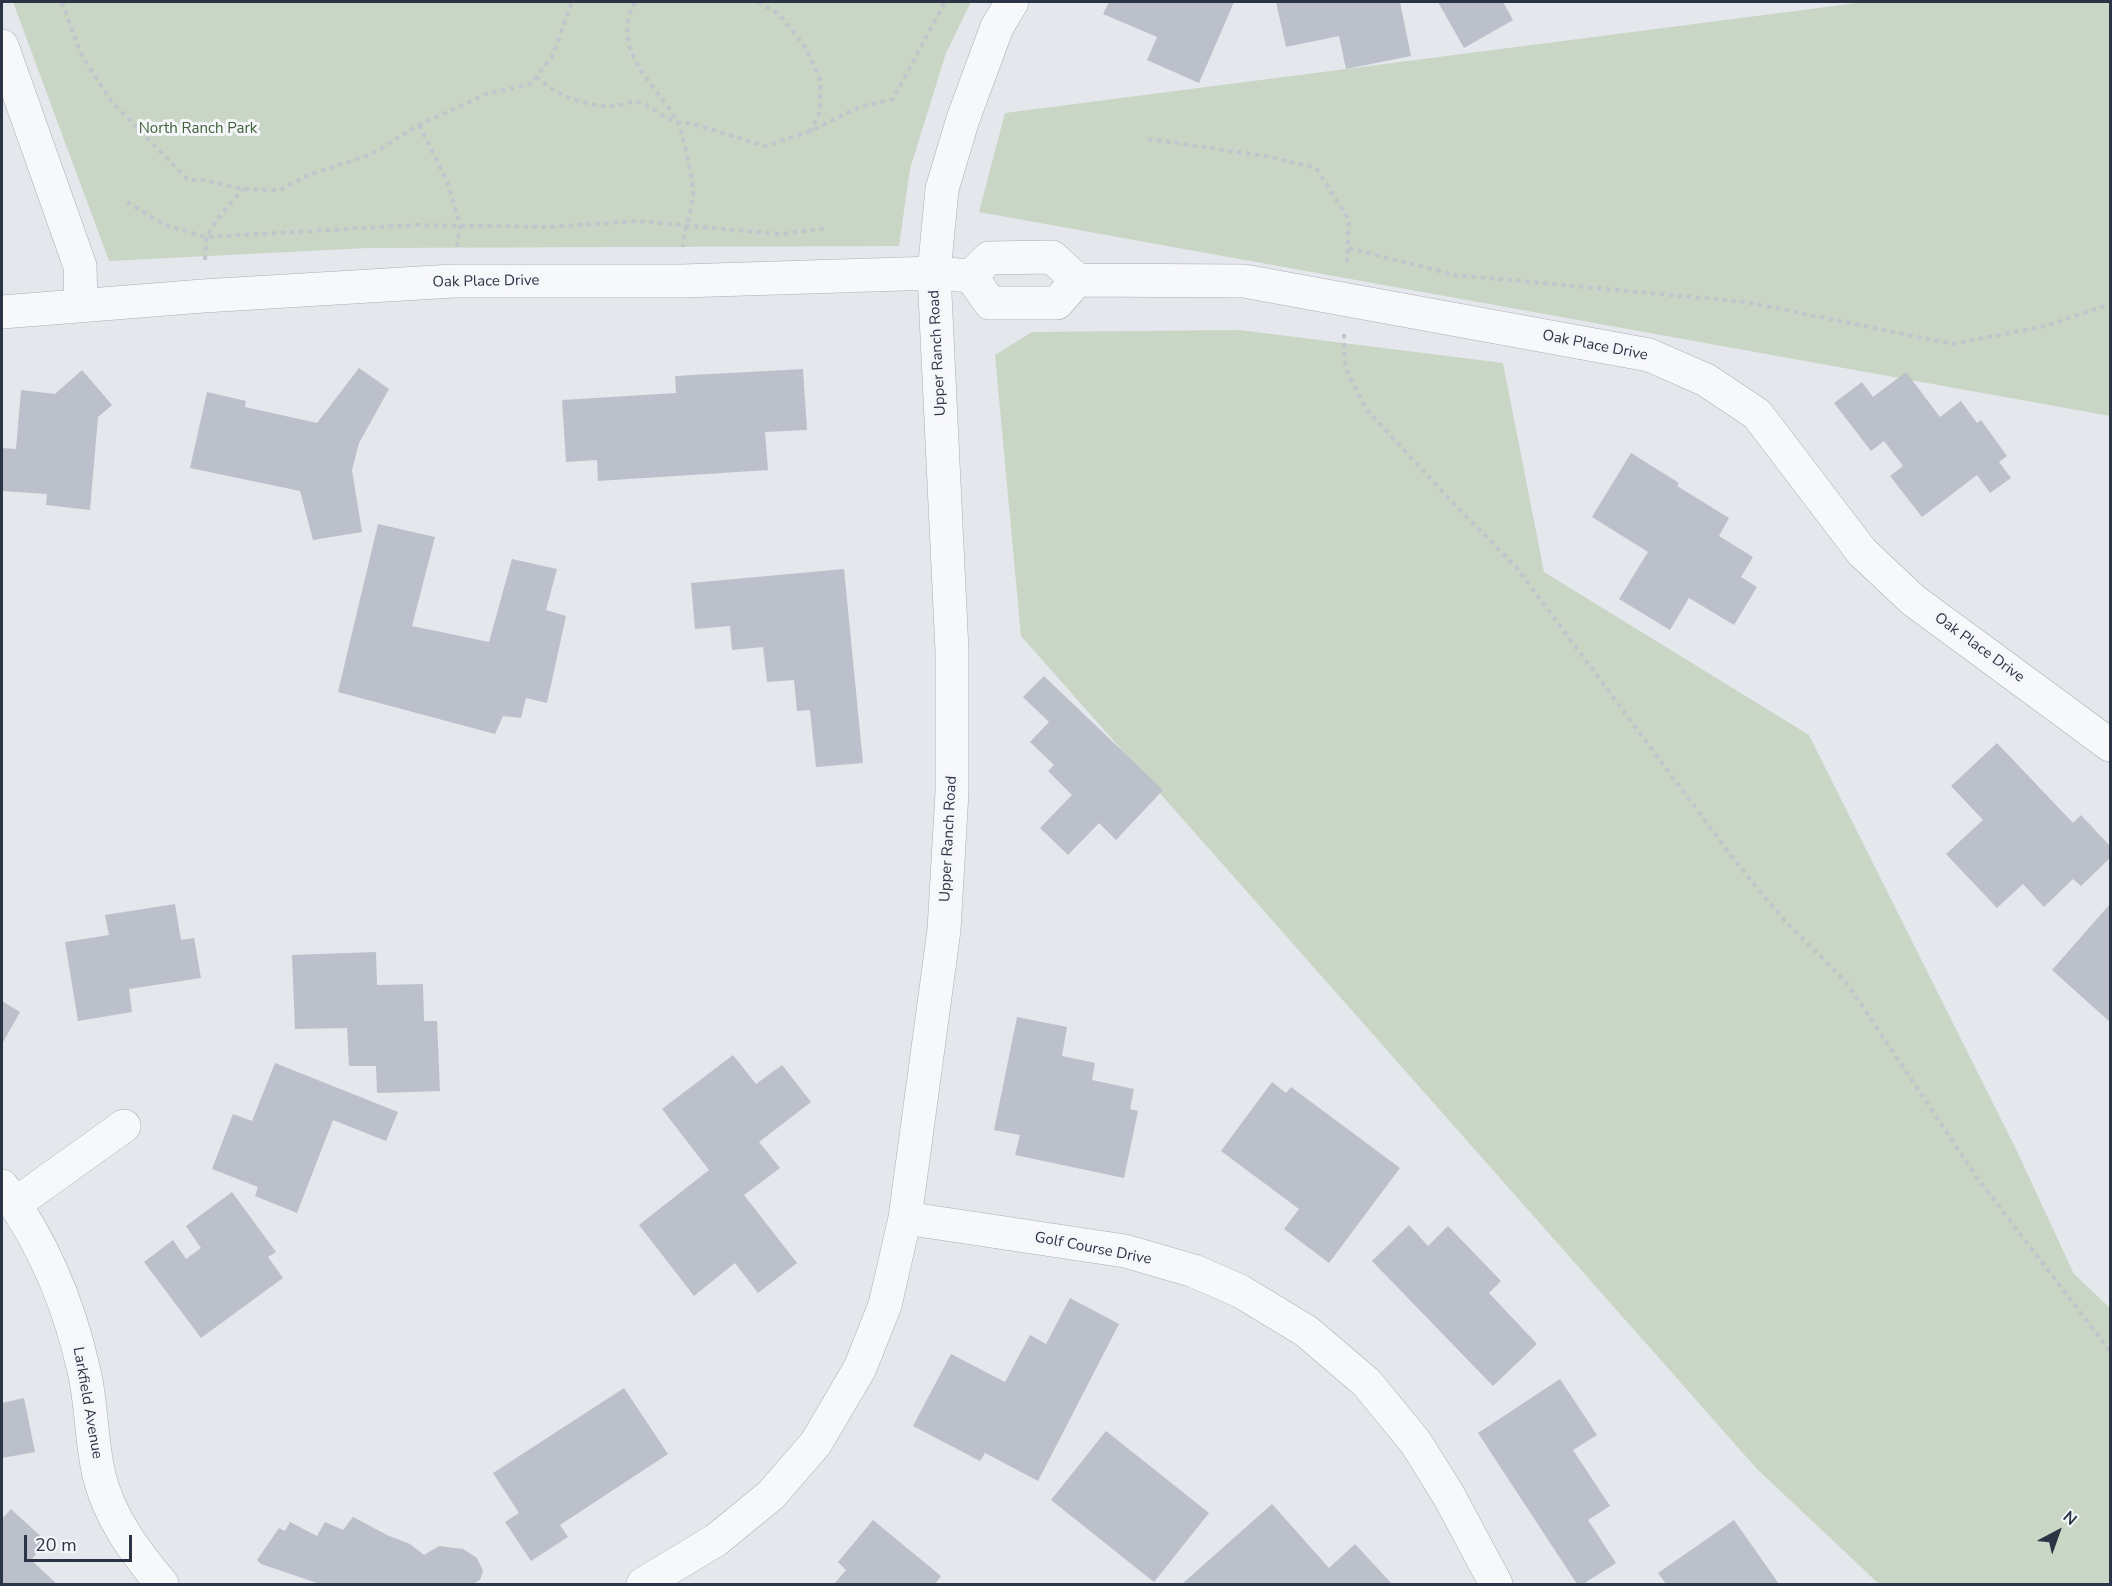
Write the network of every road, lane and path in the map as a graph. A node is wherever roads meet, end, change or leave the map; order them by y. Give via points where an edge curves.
1 (62, 2) edge
2 (572, 2) edge
3 (635, 2) edge
4 (758, 2) edge
5 (945, 2) edge
6 (1012, 2) edge
7 (2, 46) edge
8 (536, 76) junction
9 (679, 124) junction
10 (419, 125) junction
11 (811, 131) junction
12 (1148, 139) dead end
13 (243, 189) junction
14 (127, 202) dead end
15 (460, 225) junction
16 (686, 225) junction
17 (827, 228) dead end
18 (206, 237) junction
19 (1349, 248) junction
20 (934, 273) junction
21 (971, 276) junction
22 (1077, 280) junction
23 (453, 281) junction
24 (682, 281) junction
25 (203, 296) junction
26 (1343, 299) junction
27 (2110, 304) edge
28 (81, 305) junction
29 (2, 312) edge
30 (2110, 745) edge
31 (124, 1126) dead end
32 (8, 1195) edge
33 (905, 1218) junction
34 (2110, 1351) edge
35 (162, 1584) edge
36 (643, 1584) edge
37 (1496, 1584) edge

1 - 13 path via 81,54 111,101 149,142 188,180
2 - 8 path via 552,57
3 - 9 path via 628,15 629,51
4 - 11 path via 778,14 806,48 821,82 819,114
5 - 11 path via 893,99 859,107
6 - 20 street, Upper Ranch Road via 997,27 942,189
7 - 28 street via 80,266
8 - 9 path via 575,101 611,106 637,102
8 - 10 path via 530,84 486,94
9 - 11 path via 690,123 765,146
9 - 16 path via 694,191
10 - 13 path via 370,155 311,174 280,190
10 - 15 path via 447,181
12 - 19 path via 1265,156 1316,168 1349,220
13 - 18 path
14 - 18 path via 165,225
15 - 16 path via 638,221
15 - 18 path
15 - 23 path
16 - 17 path via 780,234
16 - 24 path
18 - 25 path
19 - 26 path
19 - 27 path via 1455,275 1746,302 1953,344 2046,326
20 - 21 street, Oak Place Drive
20 - 24 street, Oak Place Drive
20 - 33 street, Upper Ranch Road via 952,651 952,792 944,930
21 - 22 street via 989,258 1052,257
21 - 22 street via 990,303 1057,303
22 - 26 street, Oak Place Drive via 1244,281
23 - 24 street, Oak Place Drive
23 - 25 street, Oak Place Drive
25 - 28 street, Oak Place Drive
26 - 30 street, Oak Place Drive via 1648,355 1706,380 1757,414 1862,552 1913,600
26 - 34 path via 1345,367 1366,409 1517,567 1735,861 1785,921 1846,982 1978,1179
28 - 29 street, Oak Place Drive
31 - 32 street
32 - 35 street, Larkfield Avenue via 45,1255 68,1310 84,1373 99,1476 111,1510 134,1551
33 - 36 street, Upper Ranch Road via 885,1305 860,1368 816,1443 771,1495 716,1540
33 - 37 street, Golf Course Drive via 1125,1251 1240,1291 1306,1331 1367,1383 1416,1443

